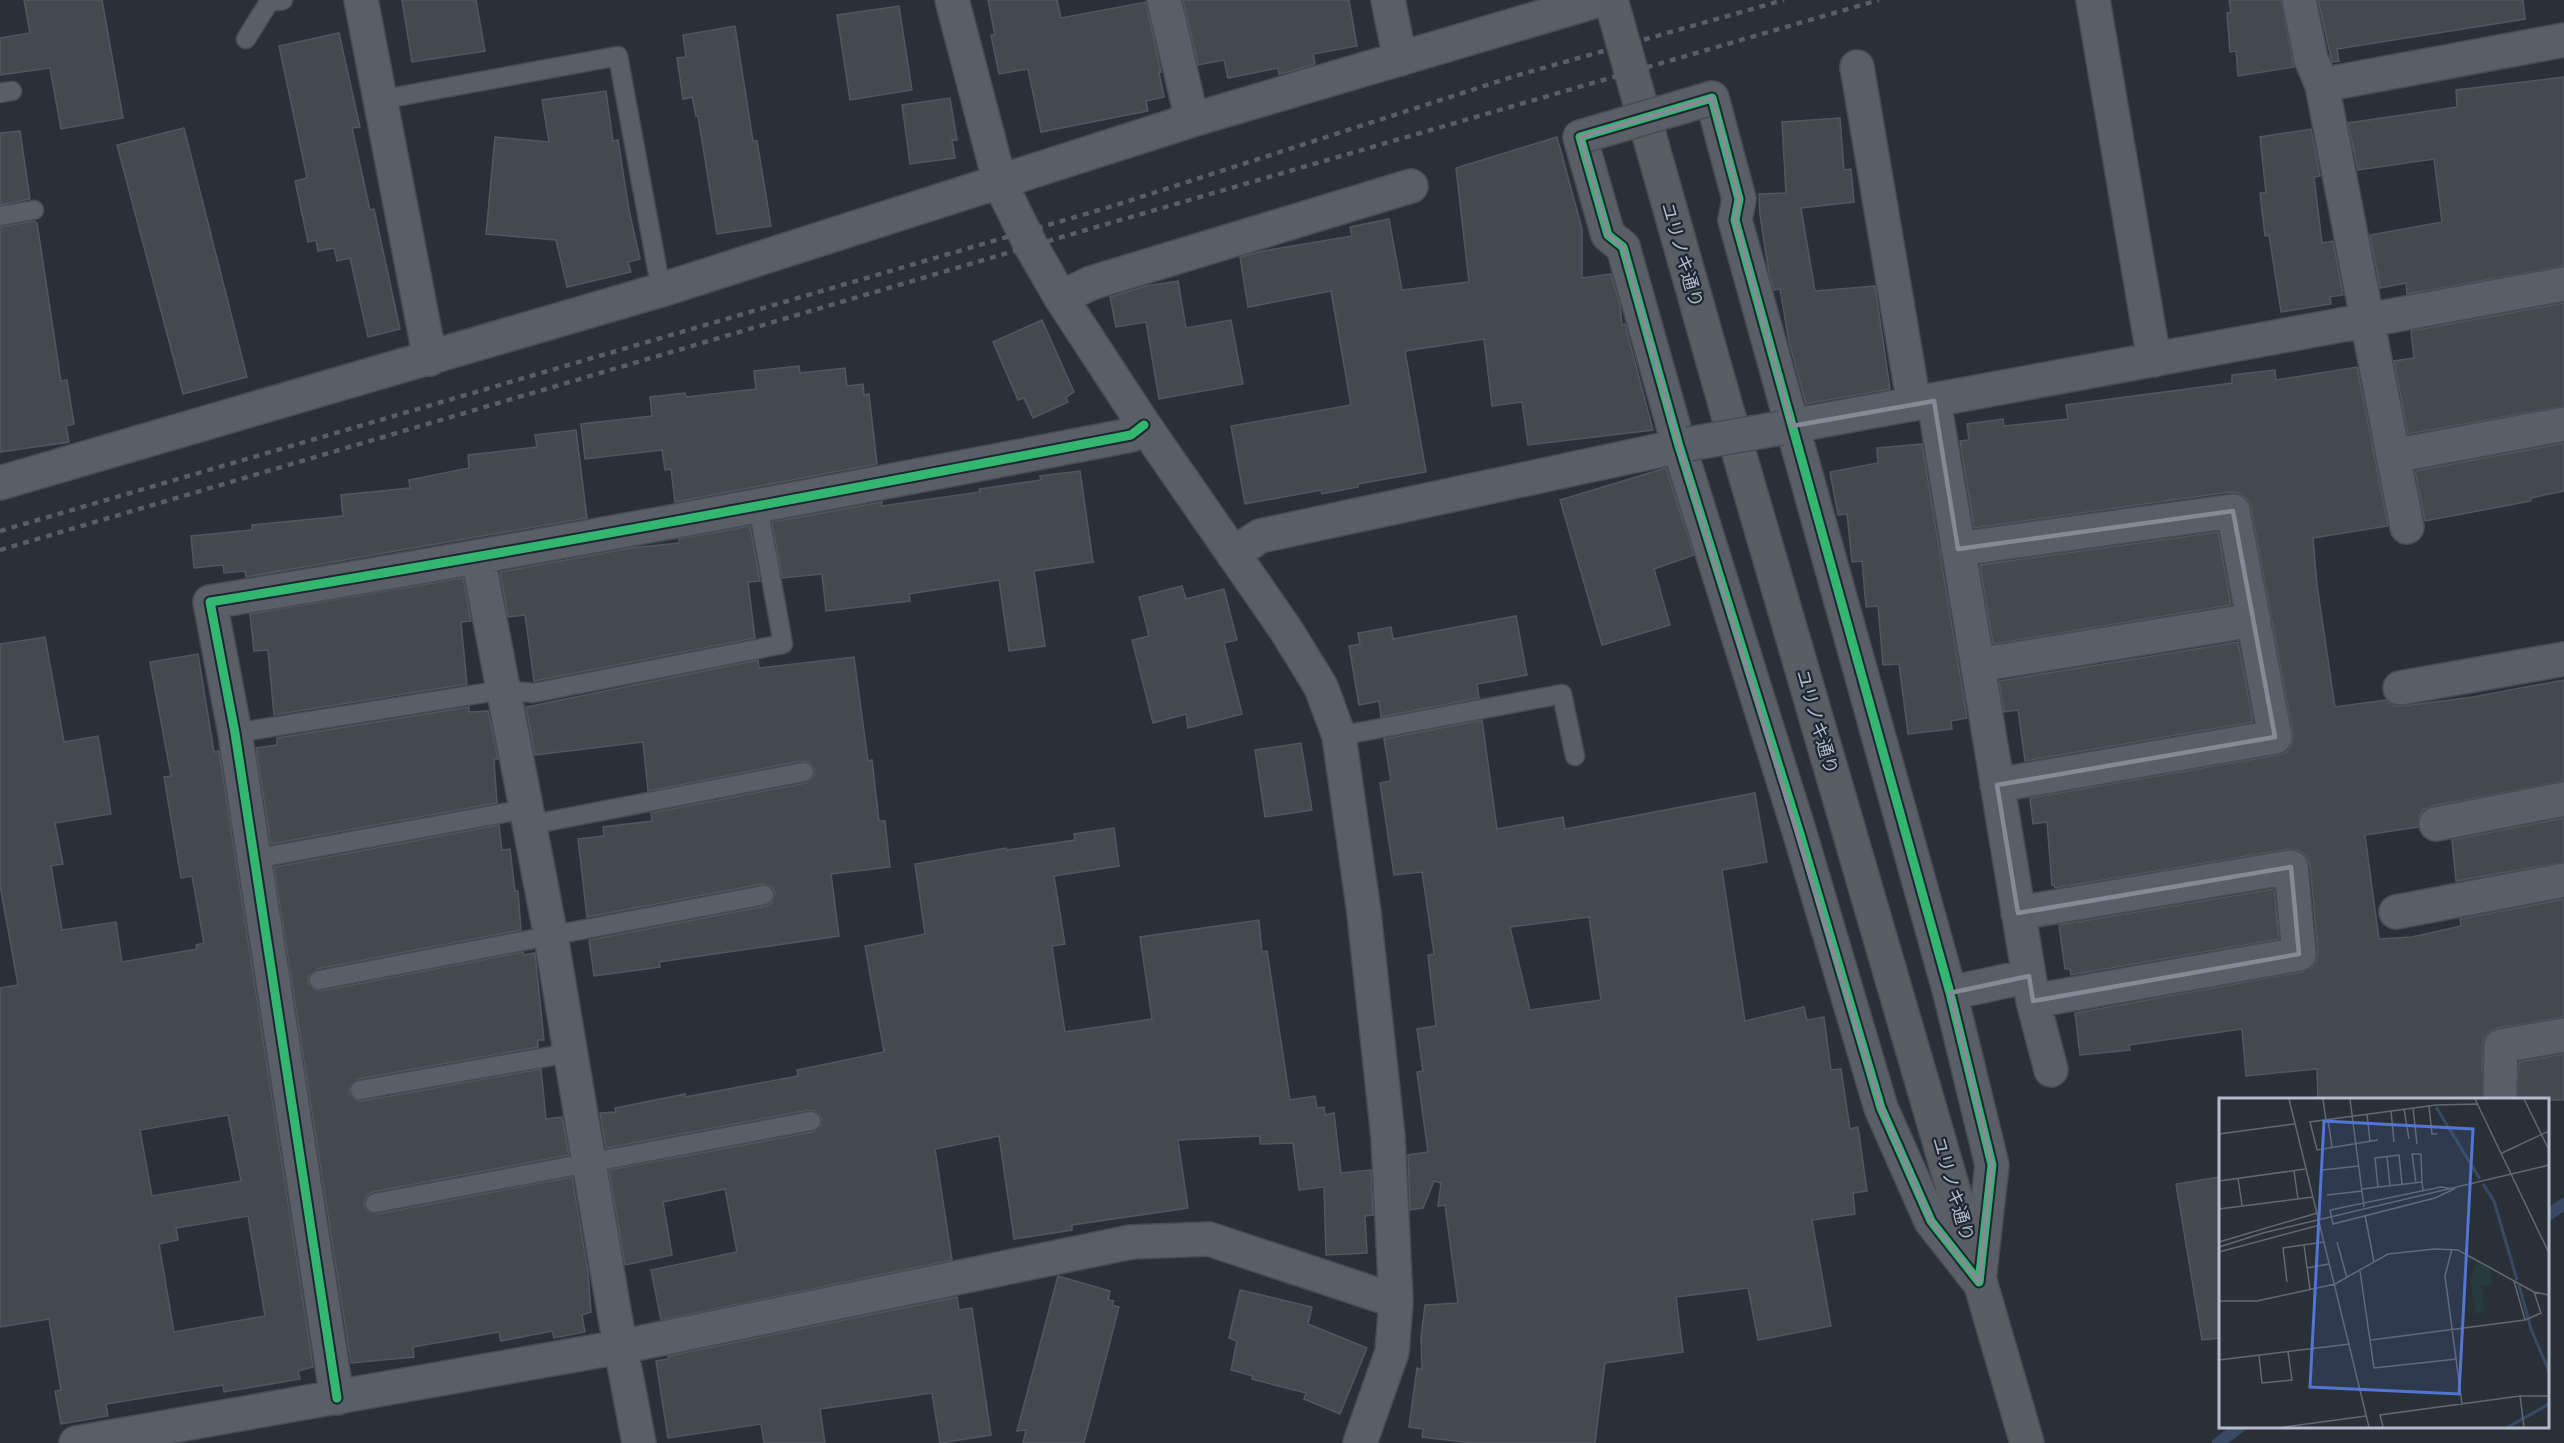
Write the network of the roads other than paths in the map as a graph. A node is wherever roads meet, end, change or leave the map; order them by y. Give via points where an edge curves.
1 (283, 0) edge
2 (361, 0) edge
3 (952, 0) edge
4 (1164, 0) edge
5 (1388, 0) edge
6 (1599, 0) edge
7 (1611, 0) edge
8 (2093, 0) edge
9 (2300, 0) edge
10 (1558, 6) edge
11 (246, 39) dead end
12 (2564, 40) edge
13 (1400, 59) junction
14 (1857, 67) dead end
15 (2322, 85) junction
16 (379, 100) junction
17 (1192, 120) junction
18 (1000, 183) junction
19 (1411, 186) dead end
20 (34, 210) dead end
21 (0, 216) edge
22 (2564, 284) edge
23 (662, 290) junction
24 (1061, 298) junction
25 (2367, 320) junction
26 (430, 359) junction
27 (2154, 360) junction
28 (1924, 403) junction
29 (2564, 424) edge
30 (1144, 425) junction
31 (1787, 427) junction
32 (1684, 445) junction
33 (2393, 456) junction
34 (0, 483) edge
35 (758, 506) junction
36 (2407, 527) dead end
37 (1958, 549) junction
38 (1233, 554) junction
39 (478, 558) junction
40 (2254, 620) junction
41 (2564, 659) edge
42 (1978, 666) junction
43 (2400, 688) dead end
44 (503, 690) junction
45 (235, 733) junction
46 (1339, 736) junction
47 (1575, 756) dead end
48 (804, 772) dead end
49 (1997, 785) junction
50 (2564, 799) edge
51 (527, 817) junction
52 (2436, 824) dead end
53 (254, 859) junction
54 (2564, 880) edge
55 (764, 895) dead end
56 (2396, 912) dead end
57 (2018, 913) junction
58 (551, 937) junction
59 (319, 980) dead end
60 (2031, 988) junction
61 (1950, 993) junction
62 (2564, 1035) edge
63 (569, 1053) junction
64 (2051, 1070) dead end
65 (360, 1090) dead end
66 (2500, 1094) dead end
67 (810, 1121) dead end
68 (590, 1163) junction
69 (375, 1203) dead end
70 (1979, 1282) junction
71 (1396, 1301) junction
72 (620, 1347) junction
73 (337, 1398) junction
74 (76, 1443) edge
75 (639, 1443) edge
76 (1360, 1443) edge
77 (2026, 1443) edge

1 - 11 lane via 269,3
2 - 16 street
3 - 18 street
4 - 17 street
5 - 13 street
6 - 10 street
7 - 70 street, ユリノキ通り
8 - 27 street
9 - 15 street via 2311,59
10 - 13 street
12 - 15 street
13 - 17 street
14 - 28 street
15 - 25 street
16 - 23 lane via 618,56
16 - 26 street
17 - 18 street
18 - 23 street
18 - 24 street
19 - 24 street via 1091,283
20 - 21 lane
22 - 25 street
23 - 26 street
24 - 30 street
25 - 27 street
25 - 33 street
26 - 34 street
27 - 28 street
28 - 31 street
28 - 37 street
29 - 33 street
30 - 35 street via 1131,435
30 - 38 street
31 - 32 street, bridge
31 - 32 street, bridge via 1735,220 1739,199 1712,98 1580,137 1608,235 1623,247
31 - 61 street
32 - 38 street via 1260,536
32 - 70 street via 1881,1108 1930,1221
33 - 36 street
35 - 39 street
35 - 44 lane via 783,644 532,693
37 - 40 street via 2233,511
37 - 42 street
38 - 46 street via 1321,687
39 - 44 street
39 - 45 street via 210,602
40 - 42 street
40 - 49 street via 2275,737
41 - 43 street
42 - 49 street
44 - 45 lane
44 - 51 street
45 - 53 street
46 - 47 lane via 1562,694
46 - 71 street via 1364,914 1388,1137
48 - 51 lane
49 - 57 street
50 - 52 street
51 - 53 lane
51 - 58 street
53 - 73 street
54 - 56 street
55 - 58 lane
57 - 60 street
57 - 60 street via 2291,867 2299,954
58 - 59 lane
58 - 63 street
60 - 61 street
60 - 64 street
61 - 70 street via 1992,1165
62 - 66 street via 2501,1046
63 - 65 lane
63 - 68 street
67 - 68 lane
68 - 69 lane
68 - 72 street
70 - 77 street, ユリノキ通り
71 - 72 street via 1209,1239 1131,1242
71 - 76 street via 1392,1352
72 - 73 street
72 - 75 street
73 - 74 street

